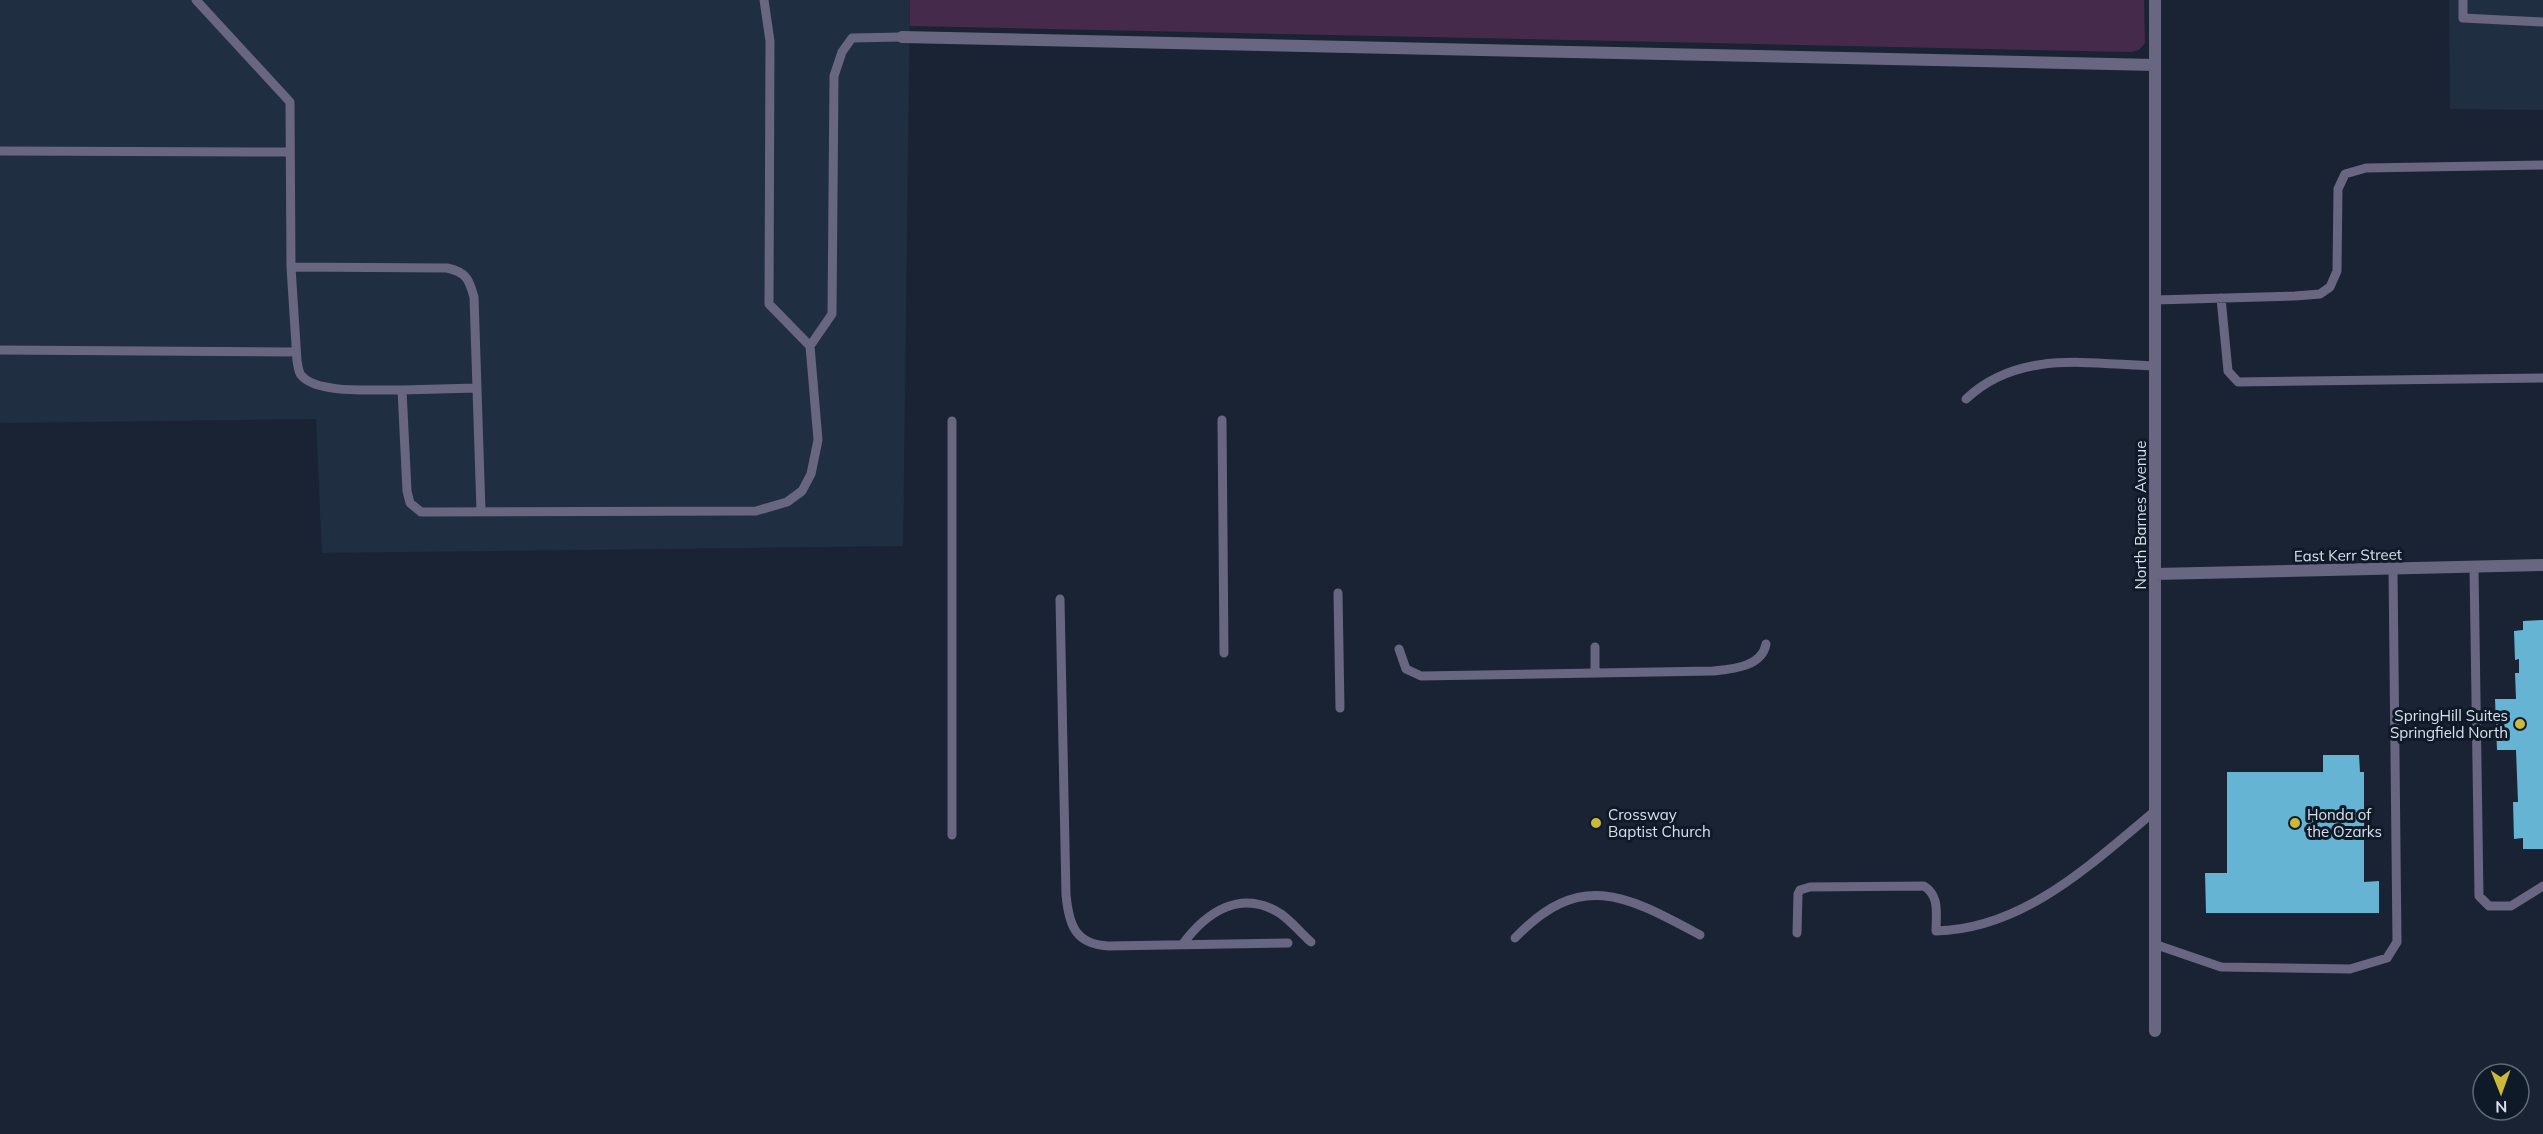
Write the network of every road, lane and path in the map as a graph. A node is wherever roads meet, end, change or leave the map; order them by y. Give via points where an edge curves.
1 (196, 0) edge
2 (764, 0) edge
3 (2155, 0) edge
4 (2463, 0) edge
5 (2543, 22) edge
6 (902, 37) joint
7 (2155, 65) junction
8 (0, 152) edge
9 (290, 153) junction
10 (2543, 165) edge
11 (291, 267) junction
12 (2221, 298) junction
13 (2155, 300) junction
14 (810, 346) junction
15 (0, 350) edge
16 (296, 352) junction
17 (2155, 366) junction
18 (2543, 378) edge
19 (477, 388) junction
20 (402, 390) junction
21 (1966, 399) dead end
22 (1222, 420) dead end
23 (952, 421) dead end
24 (481, 511) junction
25 (2543, 565) edge
26 (2474, 567) junction
27 (2393, 569) junction
28 (2155, 574) junction
29 (1338, 593) dead end
30 (1060, 599) dead end
31 (1766, 644) dead end
32 (1595, 646) dead end
33 (1399, 649) dead end
34 (1224, 653) dead end
35 (1595, 673) junction
36 (1340, 708) dead end
37 (2155, 811) junction
38 (952, 835) dead end
39 (2543, 886) edge
40 (1797, 933) dead end
41 (1700, 935) dead end
42 (1515, 939) dead end
43 (1311, 942) dead end
44 (1288, 943) dead end
45 (2154, 944) junction
46 (1182, 945) junction
47 (2155, 1031) dead end

1 - 9 lane via 290,102
2 - 14 lane via 770,41 769,304
3 - 7 street, North Barnes Avenue
4 - 5 lane via 2463,18
6 - 7 street
6 - 14 lane via 852,38 842,52 834,76 832,315
7 - 13 street, North Barnes Avenue
8 - 9 lane
9 - 11 lane
10 - 12 lane via 2366,168 2345,174 2338,189 2337,272 2330,287 2320,294 2295,297
11 - 16 lane
11 - 19 lane via 461,271 469,278 474,297
12 - 13 lane
12 - 18 lane via 2228,371 2238,382
13 - 17 street, North Barnes Avenue
14 - 24 lane via 816,456 802,491 787,502 756,511
15 - 16 lane
16 - 20 lane via 300,374 313,384
17 - 21 lane via 2031,365 1995,377
17 - 28 street, North Barnes Avenue
19 - 20 lane
19 - 24 lane
20 - 24 lane via 410,503 421,512
22 - 34 lane
23 - 38 lane
25 - 26 street, East Kerr Street
26 - 27 street, East Kerr Street
26 - 39 lane via 2479,896 2489,906 2511,906
27 - 28 street, East Kerr Street
27 - 45 lane via 2397,942 2387,958 2350,969 2231,968 2176,954
28 - 37 street, North Barnes Avenue
29 - 36 lane
30 - 46 lane via 1066,895 1071,919 1082,938 1096,945
31 - 35 lane via 1760,657 1734,668
32 - 35 lane
33 - 35 lane via 1406,669 1421,676
37 - 40 lane via 2090,866 2047,896 1974,927 1936,931 1934,895 1924,886 1804,888 1797,898
37 - 45 street, North Barnes Avenue
41 - 42 lane via 1637,903 1598,896 1578,897 1547,909
43 - 46 lane via 1271,909 1236,904 1214,912 1196,926
44 - 46 lane
45 - 47 street, North Barnes Avenue

